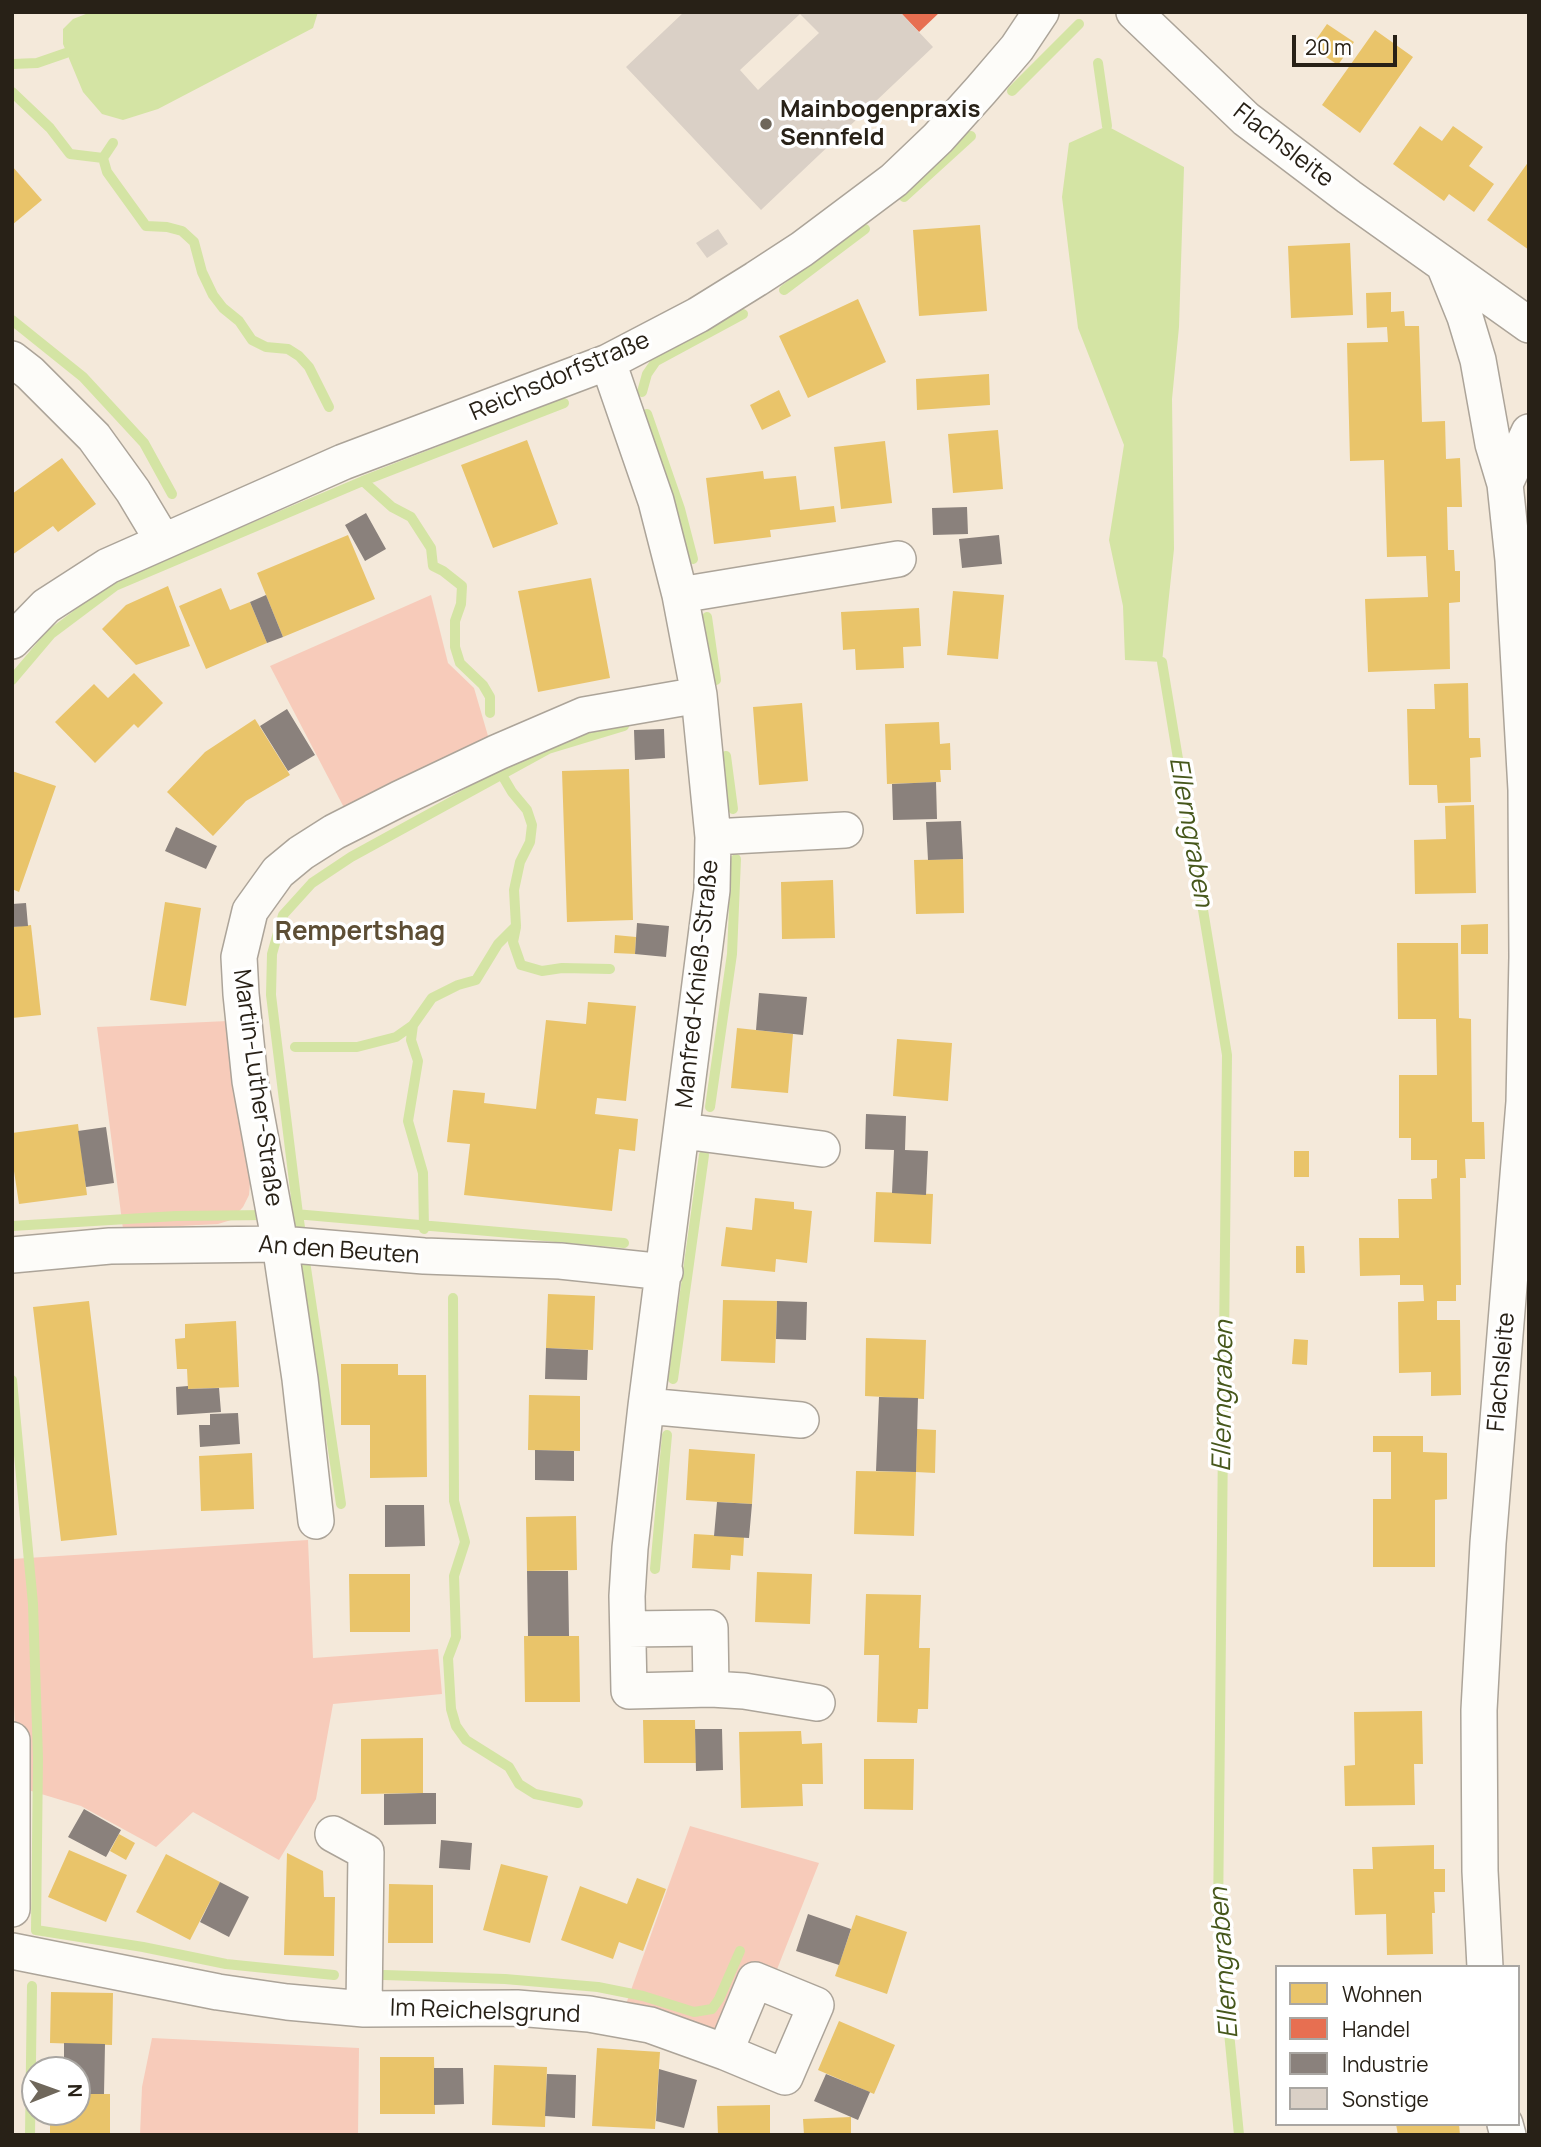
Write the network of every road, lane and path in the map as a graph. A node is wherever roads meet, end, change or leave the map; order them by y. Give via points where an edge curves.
1 (1041, 12) edge
2 (1134, 12) edge
3 (1444, 265) junction
4 (1529, 325) edge
5 (12, 359) edge
6 (608, 362) junction
7 (1529, 432) edge
8 (1505, 484) junction
9 (163, 541) junction
10 (898, 559) dead end
11 (680, 595) junction
12 (12, 641) edge
13 (699, 695) junction
14 (845, 830) dead end
15 (713, 837) junction
16 (683, 1131) junction
17 (822, 1149) dead end
18 (280, 1244) junction
19 (12, 1255) edge
20 (665, 1272) junction
21 (646, 1406) junction
22 (801, 1420) dead end
23 (316, 1521) dead end
24 (628, 1629) junction
25 (711, 1689) junction
26 (817, 1703) dead end
27 (12, 1740) edge
28 (333, 1835) dead end
29 (12, 1909) edge
30 (12, 1951) edge
31 (1485, 1965) edge
32 (364, 2009) junction
33 (725, 2052) dead end

1 - 6 street, Reichsdorfstraße via 981,90 894,180 756,279
2 - 3 street, Flachsleite via 1246,120
3 - 4 street, Flachsleite
3 - 8 street, Flachsleite via 1478,360
5 - 9 street via 94,437
6 - 9 street, Reichsdorfstraße via 343,463
6 - 11 street, Manfred-Knieß-Straße via 656,501
7 - 8 street
8 - 31 street, Flachsleite via 1526,790 1527,957 1524,1102 1479,1710
9 - 12 street, Reichsdorfstraße via 108,566 46,606
10 - 11 street
11 - 13 street, Manfred-Knieß-Straße
13 - 15 street, Manfred-Knieß-Straße
13 - 18 street, Martin-Luther-Straße via 584,715 334,832 278,872 250,911 239,957 250,1081
14 - 15 street, Manfred-Knieß-Straße
15 - 16 street, Manfred-Knieß-Straße via 712,890
16 - 17 street, Manfred-Knieß-Straße
16 - 20 street, Manfred-Knieß-Straße
18 - 19 street, An den Beuten via 110,1246
18 - 20 street, An den Beuten
18 - 23 street, Martin-Luther-Straße
20 - 21 street, Manfred-Knieß-Straße
21 - 22 street
21 - 24 street, Manfred-Knieß-Straße via 630,1548
24 - 25 street via 710,1628
24 - 25 street, Manfred-Knieß-Straße via 629,1691
25 - 26 street, Manfred-Knieß-Straße
27 - 29 street
28 - 32 street, Im Reichelsgrund via 366,1852
30 - 32 street, Im Reichelsgrund via 218,1992
32 - 33 street, Im Reichelsgrund via 517,2008 589,2014 650,2025

